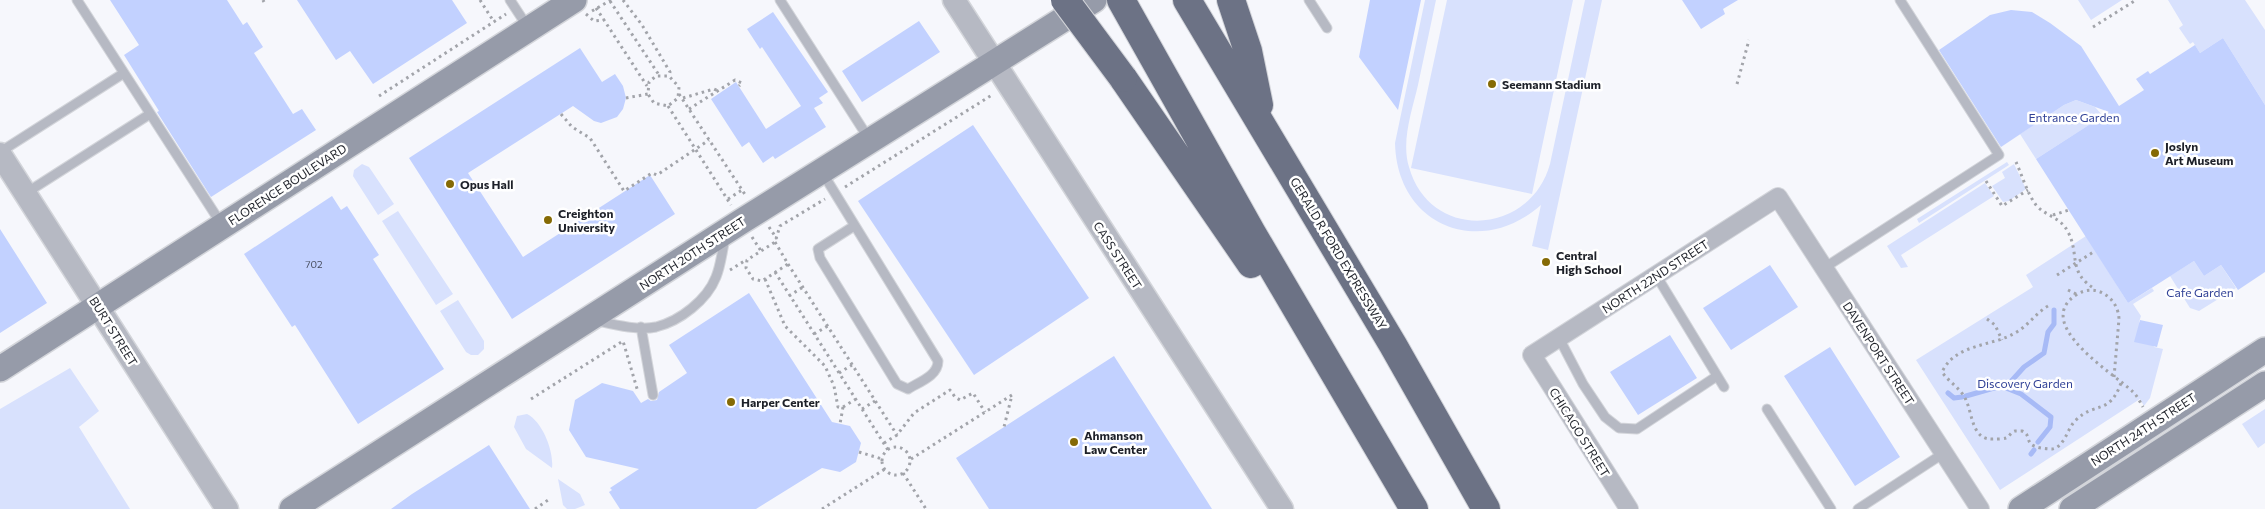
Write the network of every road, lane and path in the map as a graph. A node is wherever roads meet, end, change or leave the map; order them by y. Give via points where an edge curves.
1 (77, 0) edge
2 (480, 0) edge
3 (610, 0) edge
4 (623, 0) edge
5 (780, 0) edge
6 (954, 0) edge
7 (1065, 0) edge
8 (1094, 0) edge
9 (1121, 0) edge
10 (1187, 0) edge
11 (1309, 0) edge
12 (1900, 0) edge
13 (2136, 0) edge
14 (513, 4) edge
15 (585, 4) edge
16 (1234, 10) edge
17 (604, 20) junction
18 (494, 22) junction
19 (2093, 27) dead end
20 (1327, 28) dead end
21 (529, 29) junction
22 (1749, 40) dead end
23 (994, 62) junction
24 (124, 73) junction
25 (659, 75) junction
26 (669, 76) junction
27 (1737, 84) dead end
28 (647, 86) junction
29 (738, 86) dead end
30 (718, 91) junction
31 (997, 92) dead end
32 (648, 94) junction
33 (679, 94) junction
34 (379, 96) dead end
35 (626, 98) dead end
36 (683, 98) junction
37 (668, 106) junction
38 (689, 109) junction
39 (150, 114) junction
40 (561, 114) dead end
41 (1264, 126) junction
42 (709, 140) junction
43 (870, 142) junction
44 (696, 149) junction
45 (0, 153) edge
46 (2016, 162) dead end
47 (822, 172) junction
48 (1986, 181) dead end
49 (742, 190) junction
50 (2028, 190) junction
51 (25, 193) junction
52 (834, 193) junction
53 (1778, 197) joint
54 (728, 199) junction
55 (2069, 210) dead end
56 (2052, 216) junction
57 (742, 221) junction
58 (222, 226) junction
59 (854, 226) junction
60 (776, 241) junction
61 (2095, 251) dead end
62 (788, 264) junction
63 (2074, 264) junction
64 (1824, 268) junction
65 (775, 272) junction
66 (2057, 275) dead end
67 (1656, 276) junction
68 (765, 278) junction
69 (803, 287) junction
70 (2068, 290) dead end
71 (2098, 291) junction
72 (2077, 294) junction
73 (790, 296) junction
74 (98, 306) junction
75 (2048, 306) dead end
76 (589, 319) junction
77 (1988, 319) dead end
78 (828, 326) junction
79 (642, 327) junction
80 (814, 334) junction
81 (1560, 338) junction
82 (2002, 340) junction
83 (2265, 350) edge
84 (1532, 355) joint
85 (852, 365) junction
86 (0, 369) edge
87 (839, 373) junction
88 (1717, 376) junction
89 (2114, 377) junction
90 (2122, 383) junction
91 (2265, 384) edge
92 (1724, 388) dead end
93 (638, 394) dead end
94 (653, 395) dead end
95 (531, 399) dead end
96 (856, 399) junction
97 (876, 401) junction
98 (843, 408) junction
99 (862, 409) junction
100 (1767, 409) dead end
101 (2144, 409) dead end
102 (985, 412) junction
103 (840, 424) dead end
104 (1004, 427) dead end
105 (897, 435) junction
106 (884, 443) junction
107 (888, 450) junction
108 (858, 452) dead end
109 (1944, 453) junction
110 (882, 459) junction
111 (911, 459) junction
112 (884, 469) junction
113 (1390, 470) junction
114 (903, 473) junction
115 (551, 498) dead end
116 (227, 509) edge
117 (292, 509) edge
118 (535, 509) edge
119 (822, 509) edge
120 (926, 509) edge
121 (1282, 509) edge
122 (1414, 509) edge
123 (1486, 509) edge
124 (1629, 509) edge
125 (1831, 509) edge
126 (1858, 509) edge
127 (1980, 509) edge
128 (2021, 509) edge
129 (2072, 509) edge

1 - 24 lane
2 - 18 path
3 - 15 path
3 - 25 path
4 - 26 path via 670,72
5 - 43 lane
6 - 23 street, CASS STREET
7 - 113 highway, bridge via 1123,78
8 - 23 main road, NORTH 20TH STREET
9 - 113 highway
10 - 41 highway, GERALD R FORD EXPRESSWAY
11 - 20 lane
12 - 64 lane via 1999,155
13 - 19 path
14 - 18 path
14 - 21 lane
15 - 17 path
15 - 17 path via 586,14 594,21
15 - 21 main road, FLORENCE BOULEVARD
16 - 41 highway via 1248,51
17 - 28 path
18 - 34 path
21 - 58 main road, FLORENCE BOULEVARD
22 - 27 path
23 - 43 main road, NORTH 20TH STREET
23 - 121 street, CASS STREET
24 - 39 lane
24 - 45 lane
25 - 26 path
25 - 28 path via 652,78
26 - 33 path via 679,87
28 - 32 path
29 - 30 path via 742,83 735,80
30 - 36 path via 708,89
30 - 38 path
31 - 52 path
32 - 35 path
32 - 37 path via 654,103
33 - 36 path
33 - 37 path
36 - 38 path
37 - 44 path
38 - 42 path
39 - 51 lane
39 - 58 lane
40 - 44 path via 572,127 590,138 624,191 652,173 657,175
41 - 123 highway, GERALD R FORD EXPRESSWAY
42 - 44 path
42 - 49 path
43 - 47 main road, NORTH 20TH STREET
44 - 54 path
45 - 51 street, BURT STREET
46 - 50 path
47 - 52 lane
47 - 57 main road, NORTH 20TH STREET
48 - 50 path via 2002,206
49 - 54 path
49 - 57 path
50 - 56 path via 2036,205
51 - 74 street, BURT STREET
52 - 59 lane
52 - 60 path via 780,226
53 - 64 street, DAVENPORT STREET
53 - 67 street, NORTH 22ND STREET
54 - 57 path
55 - 56 path
56 - 63 path via 2069,232
57 - 60 path
57 - 76 main road, NORTH 20TH STREET
57 - 79 lane via 712,285 702,299 686,313 669,321 655,327
58 - 74 main road, FLORENCE BOULEVARD
59 - 59 lane via 938,361 934,374 908,389 897,384 820,258 818,249 824,243
60 - 62 path
60 - 68 path via 747,260 746,268 753,279 762,281
61 - 63 path
62 - 65 path
62 - 69 path
63 - 66 path
63 - 71 path via 2082,278
64 - 109 street, DAVENPORT STREET
65 - 68 path
65 - 73 path
67 - 81 street, NORTH 22ND STREET
67 - 88 lane
68 - 98 path via 785,326 817,356 834,386 838,407
69 - 73 path
69 - 78 path
70 - 72 path
71 - 72 path via 2092,289
71 - 89 path via 2113,301 2119,314
72 - 89 path via 2065,308 2064,325 2073,340
73 - 80 path
74 - 86 main road, FLORENCE BOULEVARD
74 - 116 street, BURT STREET
75 - 82 path
76 - 79 lane
76 - 117 main road, NORTH 20TH STREET
77 - 82 path
78 - 80 path
78 - 85 path
79 - 94 lane
80 - 87 path
81 - 84 street, NORTH 22ND STREET
81 - 88 lane via 1583,384 1605,417 1619,428 1637,429
82 - 90 path via 1965,349 1950,360 1942,372 1962,394 1979,434 1988,439 2007,438 2018,430 2026,433 2030,442 2038,447 2058,447 2074,421 2086,412 2110,403
83 - 128 main road, NORTH 24TH STREET
84 - 124 street, CHICAGO STREET
85 - 87 path
85 - 97 path
87 - 96 path
88 - 92 lane
89 - 90 path
90 - 101 path via 2133,391
91 - 129 main road
93 - 95 path via 623,341
96 - 98 path
96 - 99 path
97 - 99 path
97 - 105 path
98 - 103 path
99 - 106 path
100 - 125 lane
102 - 104 path via 1012,395
102 - 105 path via 974,393 960,400 950,390 914,413
102 - 111 path
105 - 106 path
106 - 107 path
107 - 110 path
107 - 111 path via 894,446 904,448
108 - 110 path
109 - 126 lane
109 - 127 street, DAVENPORT STREET
110 - 112 path
111 - 114 path
112 - 114 path via 888,474 898,476
112 - 119 path
113 - 122 highway
114 - 120 path
115 - 118 path

